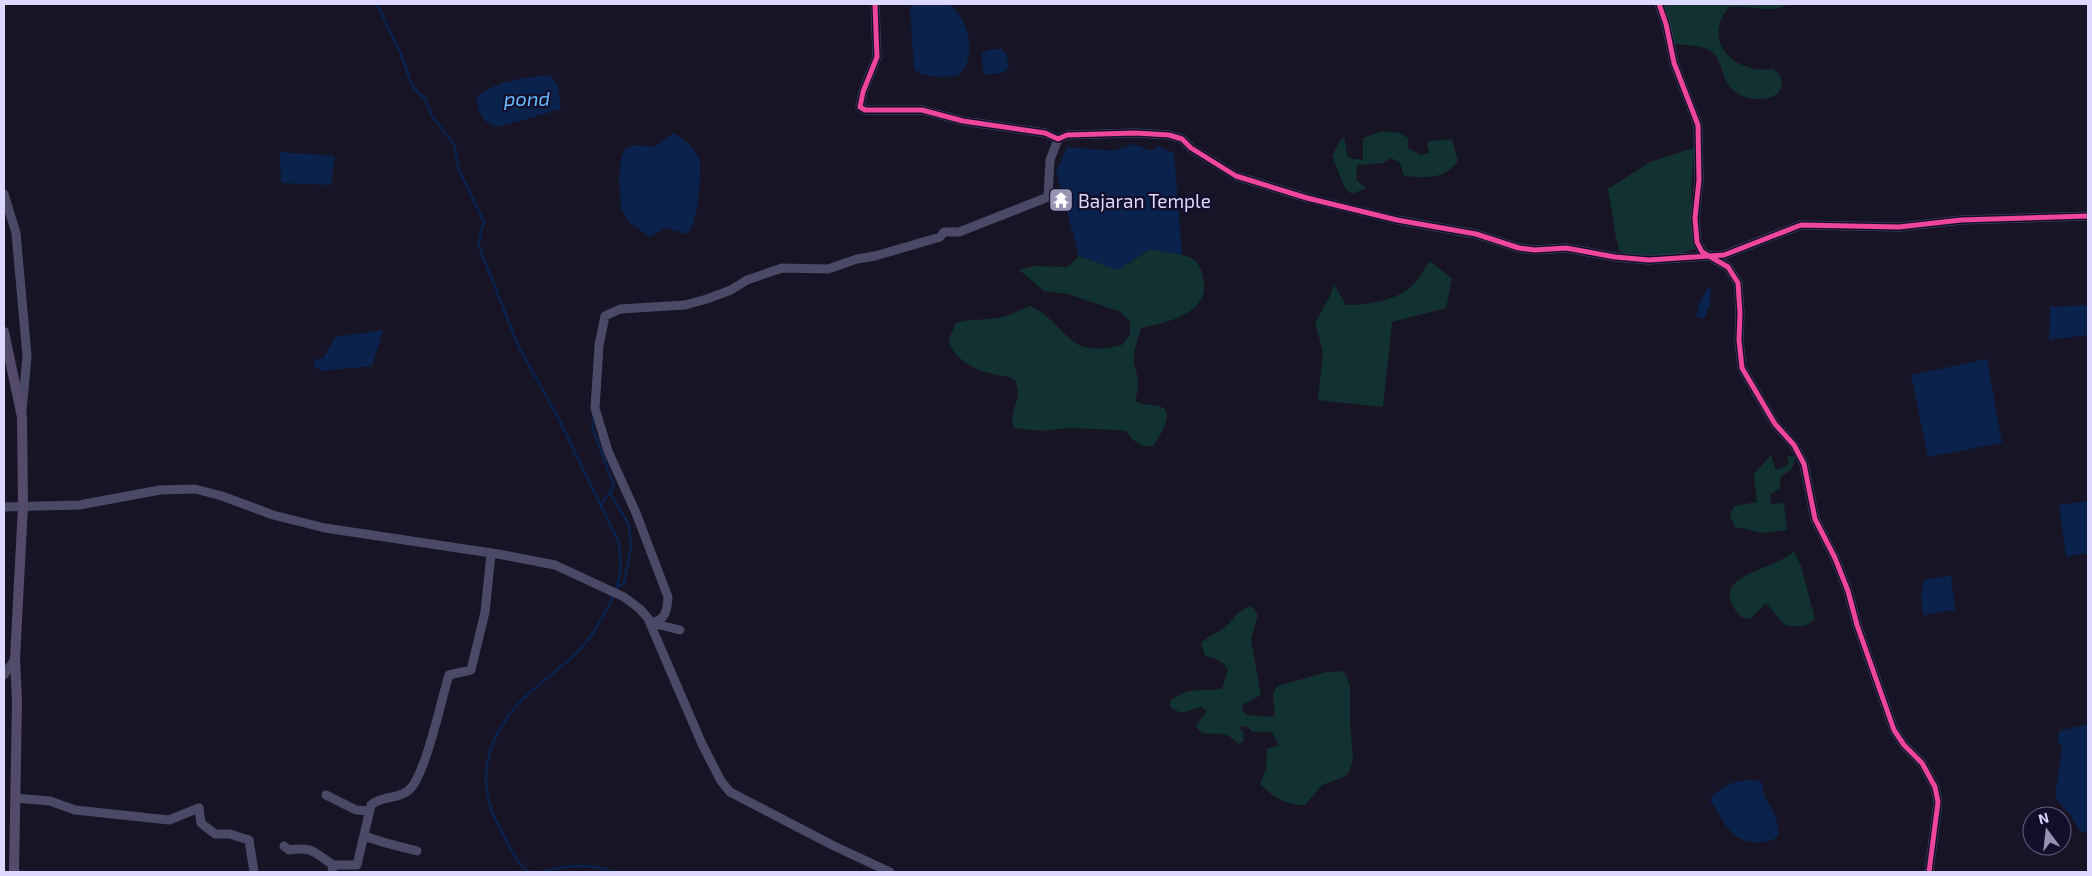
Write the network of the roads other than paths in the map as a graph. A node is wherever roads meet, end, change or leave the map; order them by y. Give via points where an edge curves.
1 (875, 4) edge
2 (1659, 4) edge
3 (1058, 139) junction
4 (4, 194) edge
5 (2088, 216) edge
6 (1708, 255) junction
7 (4, 332) edge
8 (22, 418) junction
9 (23, 506) junction
10 (4, 507) edge
11 (491, 554) junction
12 (650, 622) junction
13 (680, 630) dead end
14 (15, 658) junction
15 (4, 676) edge
16 (326, 795) dead end
17 (15, 798) junction
18 (370, 811) junction
19 (365, 836) junction
20 (284, 846) dead end
21 (417, 851) dead end
22 (332, 870) edge
23 (14, 872) edge
24 (254, 872) edge
25 (890, 872) edge
26 (1929, 872) edge

1 - 3 street via 877,57 860,107 865,110 922,110 963,121 1045,133
2 - 6 street via 1674,63 1698,125 1695,228 1699,248
3 - 6 street via 1067,135 1169,135 1182,139 1223,169 1273,188 1397,220 1476,234 1519,248 1566,248 1649,260
3 - 12 street via 1050,160 1048,197 1042,200 959,232 944,232 940,237 876,256 857,258 844,265 828,269 782,268 685,305 620,309 604,316 595,408 608,451 668,597 667,611 661,620
4 - 8 street via 16,233 27,356
5 - 6 street via 1961,220 1899,227 1801,225 1733,253
6 - 26 street via 1728,267 1738,283 1742,368 1775,424 1799,452 1815,519 1848,590 1857,626 1894,730 1922,763 1935,787 1938,802
7 - 8 main road
8 - 9 main road
9 - 10 street
9 - 11 street via 79,505 160,490 195,489 325,528
9 - 14 main road
11 - 12 street via 555,565 624,597
11 - 18 street via 485,612 471,670 449,675 416,781 398,797 379,798 371,805
12 - 13 street
12 - 25 street via 702,744 730,792
14 - 15 street
14 - 17 main road
16 - 18 street via 356,810
17 - 23 main road
17 - 24 street via 50,801 75,810 169,820 199,808 201,824 211,832 250,840
18 - 19 street
19 - 21 street via 379,843
19 - 22 street via 357,865
20 - 22 street via 289,850 303,848 316,851

